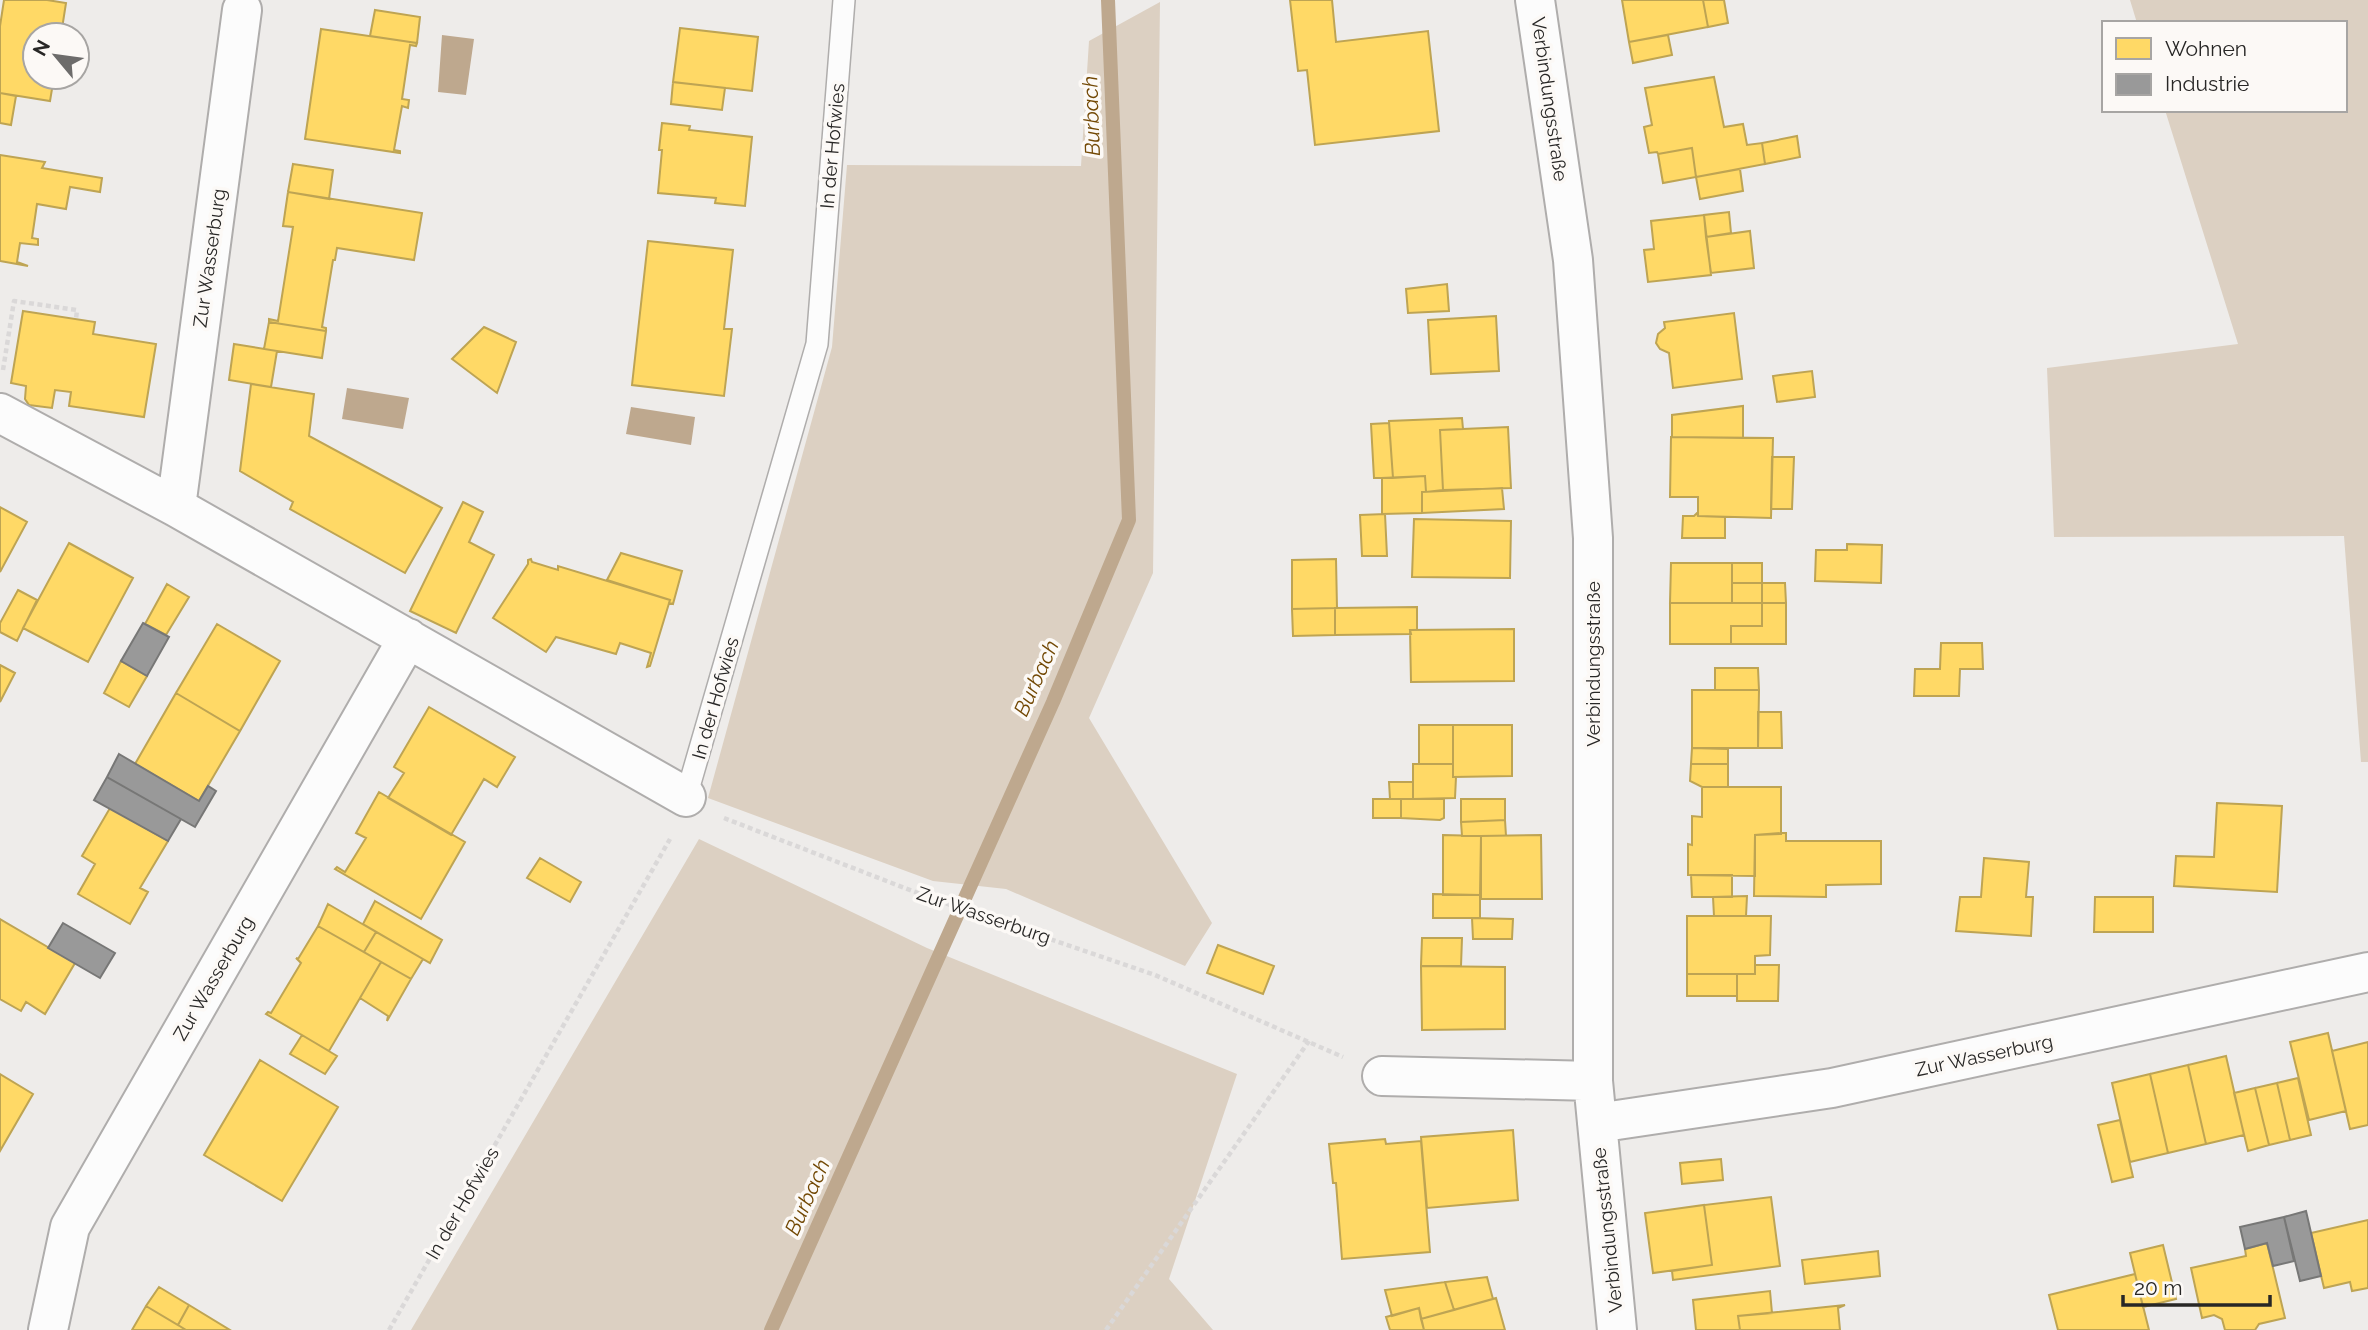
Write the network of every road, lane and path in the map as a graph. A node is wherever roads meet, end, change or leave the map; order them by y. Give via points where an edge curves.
1 (844, 0) edge
2 (1535, 0) edge
3 (242, 10) dead end
4 (76, 319) dead end
5 (1, 396) edge
6 (176, 507) junction
7 (408, 638) junction
8 (686, 797) junction
9 (2368, 972) edge
10 (1309, 1041) junction
11 (1382, 1076) joint
12 (1593, 1081) junction
13 (1597, 1123) junction
14 (48, 1330) edge
15 (388, 1330) edge
16 (1106, 1330) edge
17 (1617, 1330) edge

1 - 8 lane, In der Hofwies via 817,344
2 - 12 street, Verbindungsstraße via 1573,260 1593,538
3 - 6 street, Zur Wasserburg
4 - 5 path via 77,310 14,301
5 - 6 street
6 - 7 street
7 - 8 street
7 - 14 street, Zur Wasserburg via 70,1227
8 - 10 path, Zur Wasserburg via 716,815 933,899 1154,975
8 - 15 path, In der Hofwies via 676,830
9 - 13 street, Zur Wasserburg via 1832,1088
10 - 11 path, Zur Wasserburg
10 - 16 path
11 - 12 street
12 - 13 street, Verbindungsstraße
13 - 17 street, Verbindungsstraße

